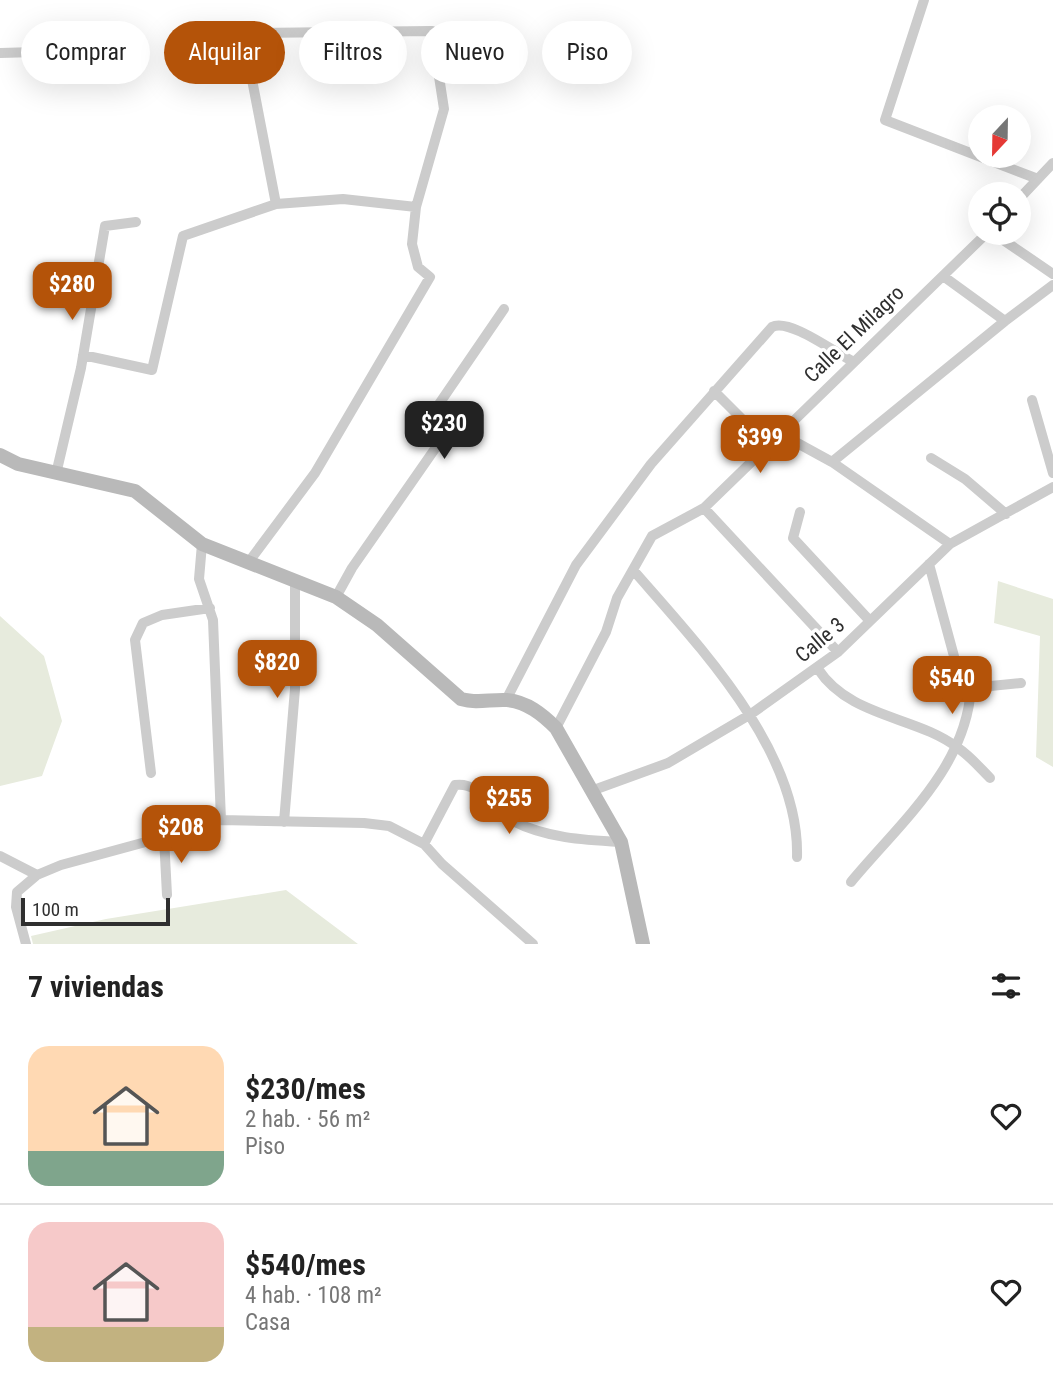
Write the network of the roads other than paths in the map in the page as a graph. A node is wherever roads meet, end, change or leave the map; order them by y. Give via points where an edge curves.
1 (924, 0) edge
2 (21, 52) edge
3 (0, 53) edge
4 (1051, 169) edge
5 (1038, 179) junction
6 (1031, 186) edge
7 (276, 204) junction
8 (416, 207) junction
9 (136, 222) dead end
10 (975, 245) edge
11 (1011, 245) edge
12 (1053, 274) edge
13 (943, 276) junction
14 (1053, 285) edge
15 (504, 309) dead end
16 (1005, 321) junction
17 (83, 355) junction
18 (852, 361) junction
19 (714, 391) junction
20 (1032, 400) dead end
21 (779, 433) junction
22 (768, 445) junction
23 (0, 455) edge
24 (931, 458) dead end
25 (832, 462) junction
26 (1053, 473) edge
27 (56, 474) junction
28 (1053, 487) edge
29 (704, 508) junction
30 (800, 512) dead end
31 (1006, 514) junction
32 (202, 544) junction
33 (950, 544) junction
34 (248, 563) junction
35 (929, 564) junction
36 (635, 571) junction
37 (295, 580) junction
38 (336, 597) junction
39 (210, 608) junction
40 (870, 621) junction
41 (838, 652) junction
42 (818, 669) junction
43 (1021, 683) dead end
44 (971, 688) junction
45 (506, 700) junction
46 (751, 714) junction
47 (556, 727) junction
48 (958, 747) junction
49 (151, 773) dead end
50 (990, 778) dead end
51 (591, 791) junction
52 (220, 820) junction
53 (284, 822) junction
54 (164, 837) junction
55 (621, 842) junction
56 (424, 844) junction
57 (0, 856) edge
58 (797, 857) dead end
59 (37, 875) junction
60 (851, 881) dead end
61 (167, 895) dead end
62 (26, 944) edge
63 (533, 944) edge
64 (643, 944) edge

1 - 5 street via 885,120
2 - 3 street
4 - 5 street
5 - 6 street
7 - 8 street via 343,199
7 - 8 street via 243,33 432,31 444,109
7 - 17 street via 183,236 152,370
8 - 34 street via 412,244 418,267 430,277 315,473
9 - 17 street via 105,226
10 - 13 street, Calle El Milagro
11 - 12 street
13 - 16 street
13 - 18 street, Calle El Milagro
14 - 16 street
15 - 38 street via 439,404 450,421 448,430
16 - 25 street
17 - 27 street
18 - 19 street via 793,327 778,324
18 - 21 street, Calle El Milagro
19 - 22 street
19 - 45 street via 576,565
20 - 26 street
21 - 22 street, Calle El Milagro
21 - 25 street
22 - 29 street, Calle El Milagro
23 - 27 street
24 - 31 street
25 - 33 street
27 - 32 street via 135,491
28 - 31 street, Calle 3
29 - 36 street, Calle El Milagro via 652,537
29 - 41 street
30 - 40 street via 793,538
31 - 33 street, Calle 3
32 - 34 street
32 - 39 street via 199,579
33 - 35 street, Calle 3
34 - 37 street
35 - 40 street, Calle 3
35 - 44 street via 961,682
36 - 46 street
36 - 47 street, Calle El Milagro via 617,598 606,632
37 - 38 street
37 - 53 street via 295,689
38 - 45 street via 377,625 461,699 475,704
39 - 49 street via 162,615 143,623 135,640
39 - 52 street
40 - 41 street, Calle 3
41 - 42 street, Calle 3
42 - 46 street, Calle 3
42 - 48 street via 827,683 851,700
43 - 44 street
44 - 48 street via 970,711
45 - 47 street via 527,706
46 - 51 street, Calle 3 via 668,762
46 - 58 street via 793,809
47 - 51 street
48 - 50 street
48 - 60 street via 948,767
51 - 55 street
52 - 53 street
52 - 54 street
53 - 56 street via 389,826
54 - 59 street via 97,853
54 - 61 street
55 - 56 street via 536,831 495,810 481,792 466,783 454,785
55 - 64 street
56 - 63 street
57 - 59 street
59 - 62 street via 16,892

